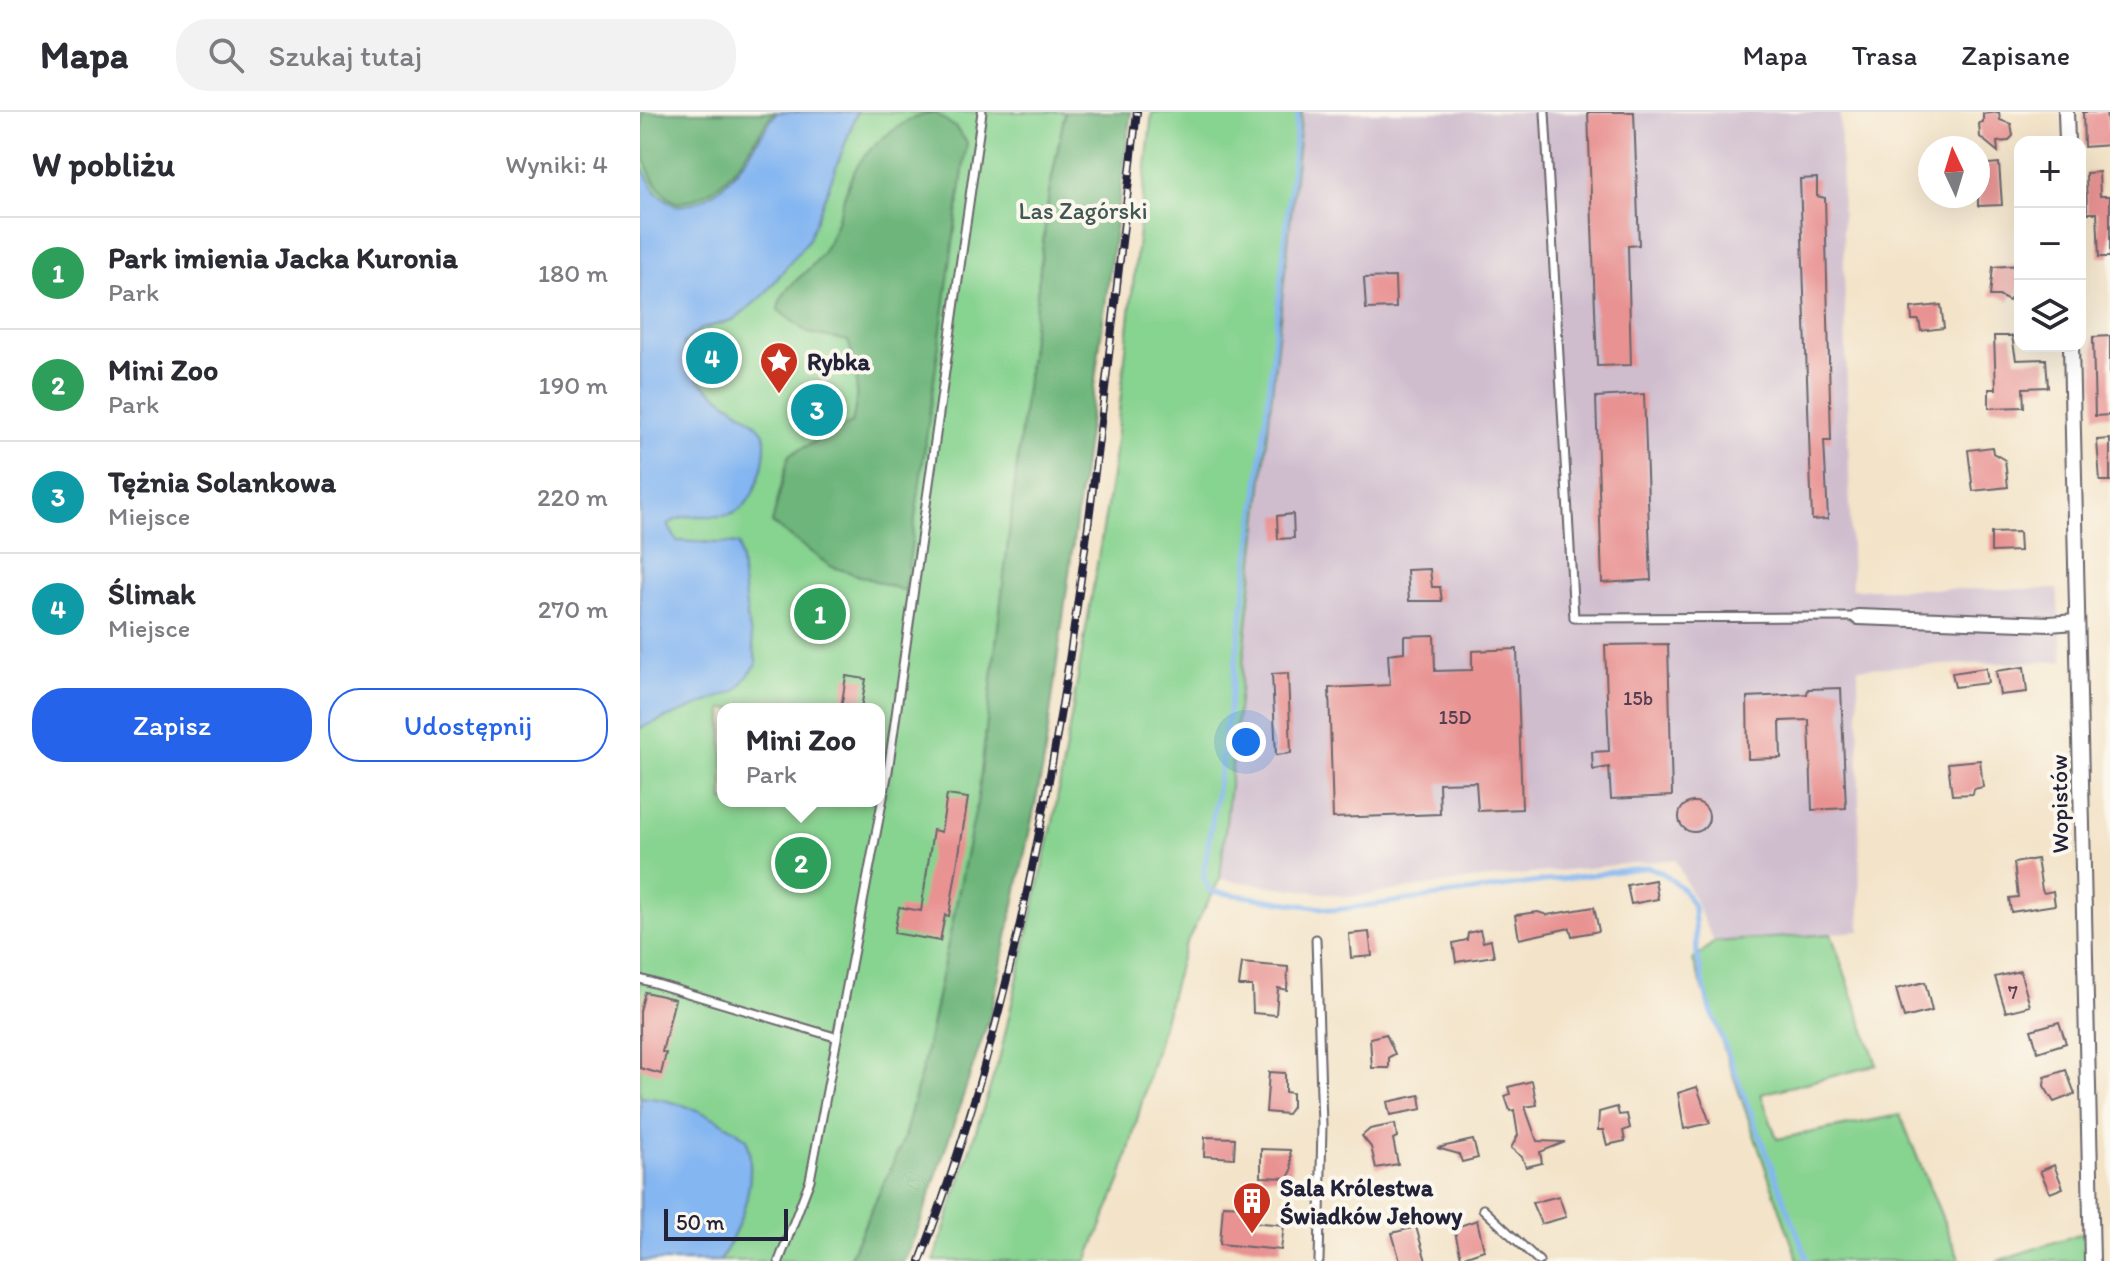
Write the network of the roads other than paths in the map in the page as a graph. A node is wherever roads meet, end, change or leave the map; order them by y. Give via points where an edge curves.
1 (982, 112) edge
2 (1545, 112) edge
3 (2066, 112) edge
4 (2067, 136) edge
5 (2071, 352) edge
6 (1858, 617) joint
7 (2076, 622) junction
8 (885, 782) edge
9 (880, 807) edge
10 (1316, 939) dead end
11 (640, 979) edge
12 (835, 1037) junction
13 (1483, 1209) dead end
14 (779, 1261) edge
15 (1319, 1261) edge
16 (1539, 1261) edge
17 (2092, 1261) edge

1 - 8 lane
2 - 6 lane via 1574,618
3 - 4 street
5 - 7 street, Wopistów
6 - 7 street
7 - 17 street, Wopistów
9 - 12 lane
10 - 15 lane via 1322,1125
11 - 12 lane
12 - 14 lane via 810,1180
13 - 16 lane

